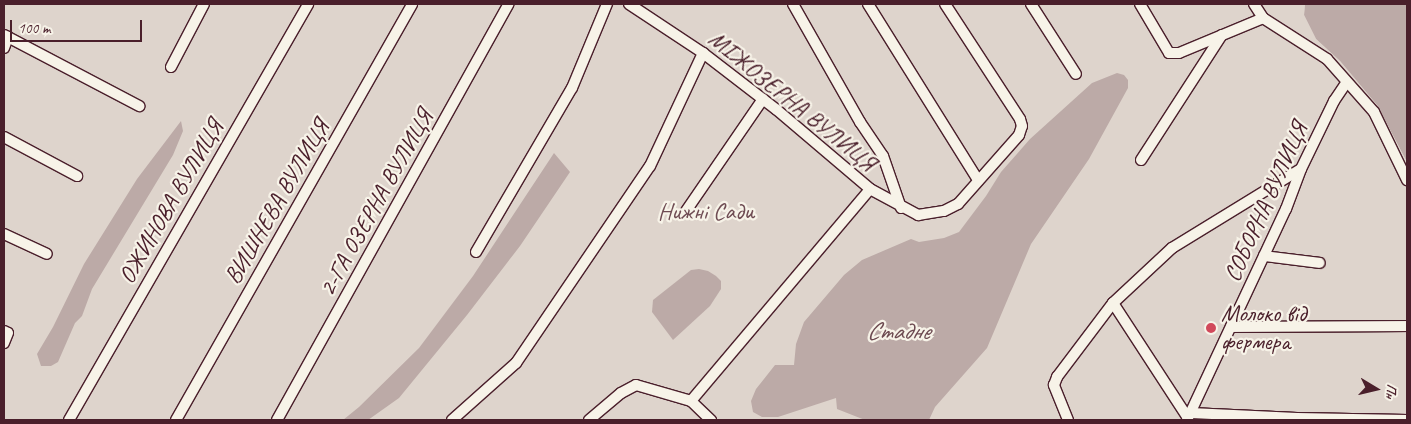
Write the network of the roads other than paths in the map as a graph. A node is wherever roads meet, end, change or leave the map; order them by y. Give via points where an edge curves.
1 (204, 4) edge
2 (308, 4) edge
3 (412, 4) edge
4 (509, 4) edge
5 (607, 4) edge
6 (629, 4) edge
7 (793, 4) edge
8 (868, 4) edge
9 (945, 4) edge
10 (1031, 4) edge
11 (1140, 4) edge
12 (1254, 4) edge
13 (1263, 18) junction
14 (1222, 34) junction
15 (6, 36) edge
16 (4, 48) edge
17 (703, 53) junction
18 (171, 67) dead end
19 (1076, 74) dead end
20 (1346, 83) junction
21 (763, 99) junction
22 (139, 106) dead end
23 (4, 137) edge
24 (1141, 160) dead end
25 (1301, 169) junction
26 (77, 176) dead end
27 (978, 180) junction
28 (1407, 180) edge
29 (870, 189) junction
30 (901, 208) junction
31 (686, 211) dead end
32 (4, 234) edge
33 (476, 252) dead end
34 (47, 254) dead end
35 (1264, 256) junction
36 (1320, 263) dead end
37 (1113, 303) junction
38 (1407, 326) edge
39 (1231, 327) junction
40 (4, 332) edge
41 (4, 343) edge
42 (691, 401) junction
43 (1189, 417) edge
44 (69, 420) edge
45 (176, 420) edge
46 (277, 420) edge
47 (452, 420) edge
48 (589, 420) edge
49 (711, 420) edge
50 (1068, 420) edge
51 (1407, 420) edge

1 - 18 street
2 - 44 street, ОЖИНОВА ВУЛИЦЯ
3 - 45 street, ВИШНЕВА ВУЛИЦЯ
4 - 46 street, 2-ГА ОЗЕРНА ВУЛИЦЯ
5 - 33 street via 572,88
6 - 17 street, МІЖОЗЕРНА ВУЛИЦЯ
7 - 30 street via 860,122 884,156
8 - 27 street
9 - 27 street via 1022,126 1019,135
10 - 19 street
11 - 14 street via 1169,53 1179,54
12 - 13 street
13 - 14 street
13 - 20 street via 1327,60
14 - 24 street
15 - 16 street
15 - 22 street
17 - 21 street, МІЖОЗЕРНА ВУЛИЦЯ
17 - 47 street via 650,166 516,363
20 - 25 street, СОБОРНА ВУЛИЦЯ
20 - 28 street via 1374,112
21 - 29 street, МІЖОЗЕРНА ВУЛИЦЯ
21 - 31 street
23 - 26 street
25 - 35 street, СОБОРНА ВУЛИЦЯ
25 - 37 street via 1172,248
27 - 30 street, МІЖОЗЕРНА ВУЛИЦЯ via 958,204 936,214 918,215
29 - 30 street, МІЖОЗЕРНА ВУЛИЦЯ
29 - 42 street
32 - 34 street
35 - 36 street
35 - 39 street, СОБОРНА ВУЛИЦЯ
37 - 43 street
37 - 50 street via 1054,385
38 - 39 street
39 - 43 street, СОБОРНА ВУЛИЦЯ
40 - 41 street via 8,334
42 - 48 street via 636,385 621,393
42 - 49 street
43 - 51 street

